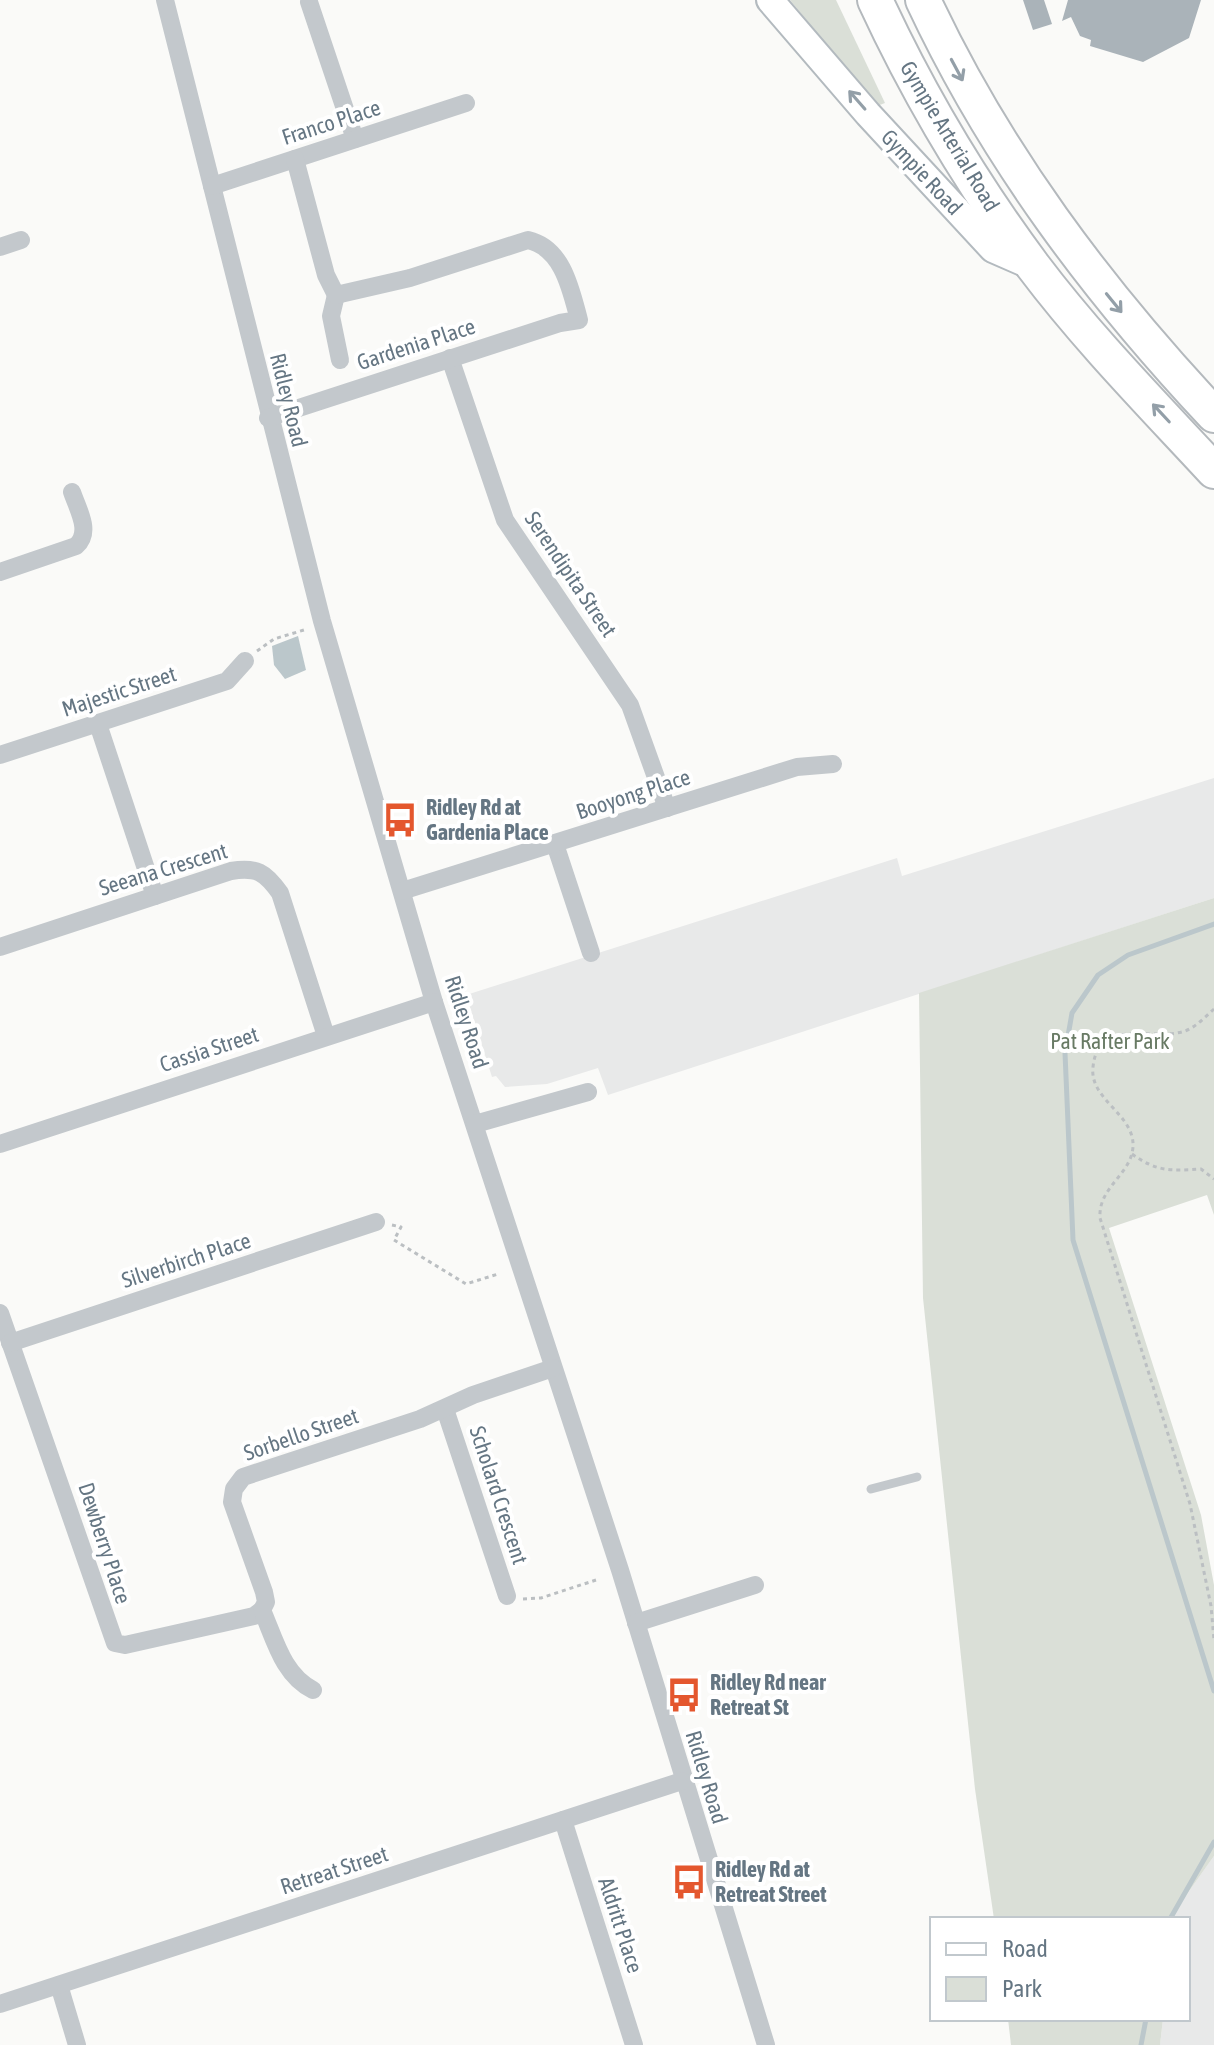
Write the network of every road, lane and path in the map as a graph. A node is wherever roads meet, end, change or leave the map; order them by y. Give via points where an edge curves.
1 (165, 0) edge
2 (770, 0) edge
3 (875, 0) edge
4 (923, 0) edge
5 (309, 2) dead end
6 (466, 103) dead end
7 (355, 139) junction
8 (295, 159) junction
9 (212, 186) junction
10 (21, 240) dead end
11 (0, 247) edge
12 (1034, 267) junction
13 (336, 295) junction
14 (450, 358) junction
15 (340, 360) dead end
16 (1214, 415) edge
17 (268, 418) junction
18 (1214, 471) edge
19 (72, 492) dead end
20 (0, 572) edge
21 (304, 630) dead end
22 (245, 661) joint
23 (98, 724) junction
24 (0, 755) edge
25 (833, 764) dead end
26 (667, 808) junction
27 (555, 844) junction
28 (402, 891) junction
29 (155, 896) junction
30 (0, 947) edge
31 (591, 953) dead end
32 (434, 1002) junction
33 (1214, 1009) edge
34 (326, 1036) junction
35 (588, 1092) dead end
36 (475, 1124) junction
37 (0, 1144) edge
38 (1132, 1154) junction
39 (1214, 1179) edge
40 (376, 1222) joint
41 (498, 1274) dead end
42 (0, 1313) edge
43 (10, 1343) junction
44 (553, 1368) junction
45 (445, 1409) junction
46 (917, 1477) dead end
47 (871, 1489) dead end
48 (596, 1580) dead end
49 (755, 1585) dead end
50 (507, 1596) joint
51 (262, 1610) junction
52 (636, 1623) junction
53 (1214, 1640) edge
54 (313, 1690) dead end
55 (682, 1781) junction
56 (563, 1820) junction
57 (59, 1985) junction
58 (0, 2004) edge
59 (77, 2045) edge
60 (634, 2045) edge
61 (766, 2045) edge

1 - 9 street, Ridley Road
12 -> 2 main road, Gympie Road via 993,249
3 - 12 highway, Gympie Arterial Road via 944,129
4 -> 16 highway, Gympie Arterial Road via 972,98 1065,241
5 - 7 street
6 - 7 street, Franco Place
7 - 8 street, Franco Place
8 - 9 street, Franco Place
8 - 13 street
9 - 17 street, Ridley Road
10 - 11 street
18 -> 12 highway, Gympie Road
13 - 14 street, Gardenia Place via 410,278 528,240 549,249 579,320
13 - 15 street via 331,316
14 - 17 street, Gardenia Place
14 - 26 street, Serendipita Street via 505,520 630,705
17 - 28 street, Ridley Road
19 - 20 street via 85,532 82,541
21 - 22 path via 274,639
22 - 23 street, Majestic Street via 227,681
23 - 24 street, Majestic Street
23 - 29 street
25 - 26 street, Booyong Place via 797,767
26 - 27 street, Booyong Place
27 - 28 street, Booyong Place
27 - 31 street
28 - 32 street, Ridley Road
29 - 30 street, Seeana Crescent
29 - 34 street, Seeana Crescent via 242,869 267,875 280,893
32 - 34 street, Cassia Street
32 - 36 street, Ridley Road
33 - 38 path via 1188,1031 1117,1034 1100,1048 1093,1063 1094,1080 1129,1128
34 - 37 street, Cassia Street
35 - 36 street
36 - 44 street, Ridley Road
38 - 39 path via 1155,1169 1201,1169
38 - 53 path via 1104,1194 1100,1218 1190,1504
40 - 41 path via 401,1227 394,1240 466,1284
40 - 43 street, Silverbirch Place
42 - 43 street, Dewberry Place
43 - 51 street, Dewberry Place via 115,1643 125,1645
44 - 45 street, Sorbello Street
44 - 52 street, Ridley Road
45 - 50 street, Scholard Crescent
45 - 51 street, Sorbello Street via 243,1477 232,1502 264,1592
46 - 47 lane
48 - 50 path via 541,1598
49 - 52 street
51 - 54 street, Sorbello Street via 287,1669
52 - 55 street, Ridley Road
55 - 56 street, Retreat Street
55 - 61 street, Ridley Road
56 - 57 street, Retreat Street
56 - 60 street, Aldritt Place
57 - 58 street, Retreat Street
57 - 59 street

